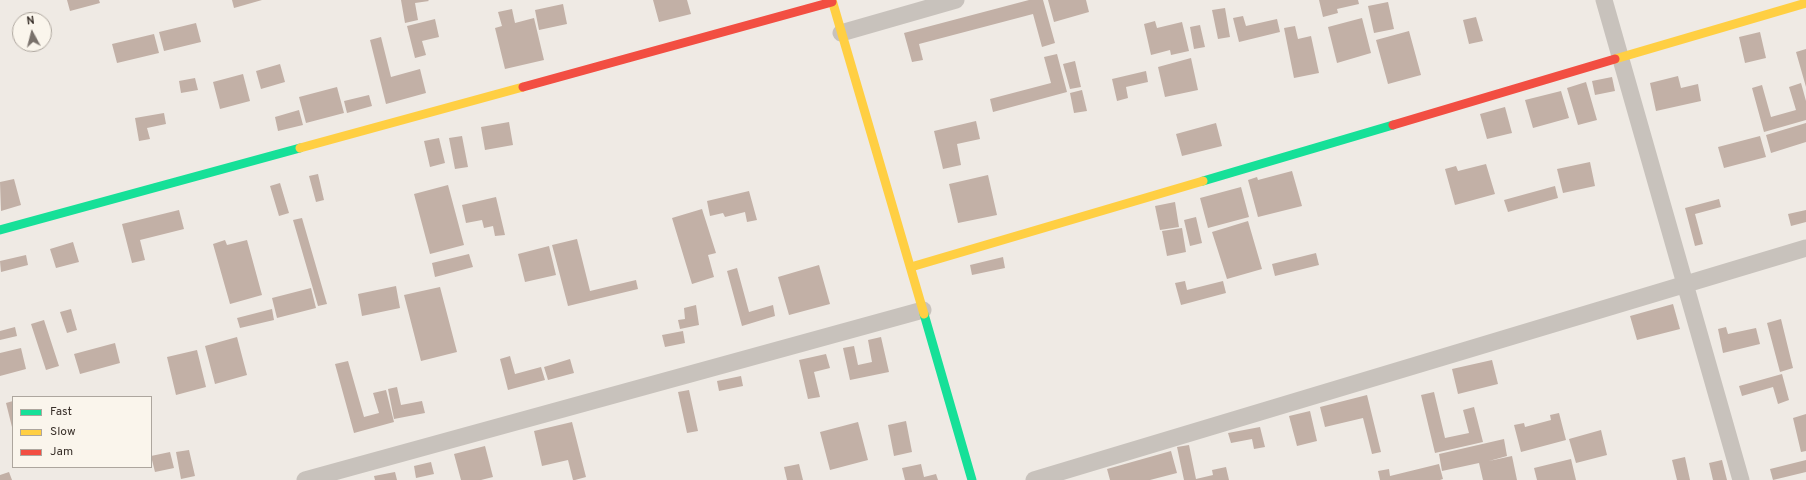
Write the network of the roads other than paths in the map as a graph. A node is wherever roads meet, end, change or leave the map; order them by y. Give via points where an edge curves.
1 (956, 0) edge
2 (1604, 0) edge
3 (832, 1) edge
4 (1806, 3) edge
5 (841, 33) junction
6 (1620, 57) junction
7 (0, 230) edge
8 (1806, 248) edge
9 (911, 267) junction
10 (1685, 283) junction
11 (922, 310) junction
12 (305, 480) edge
13 (972, 480) edge
14 (1034, 480) edge
15 (1742, 480) edge

1 - 5 street
2 - 6 street
3 - 5 street
3 - 7 street
4 - 6 street
5 - 9 street
6 - 9 street
6 - 10 street
8 - 10 street
9 - 11 street
10 - 14 street
10 - 15 street
11 - 12 street
11 - 13 street

